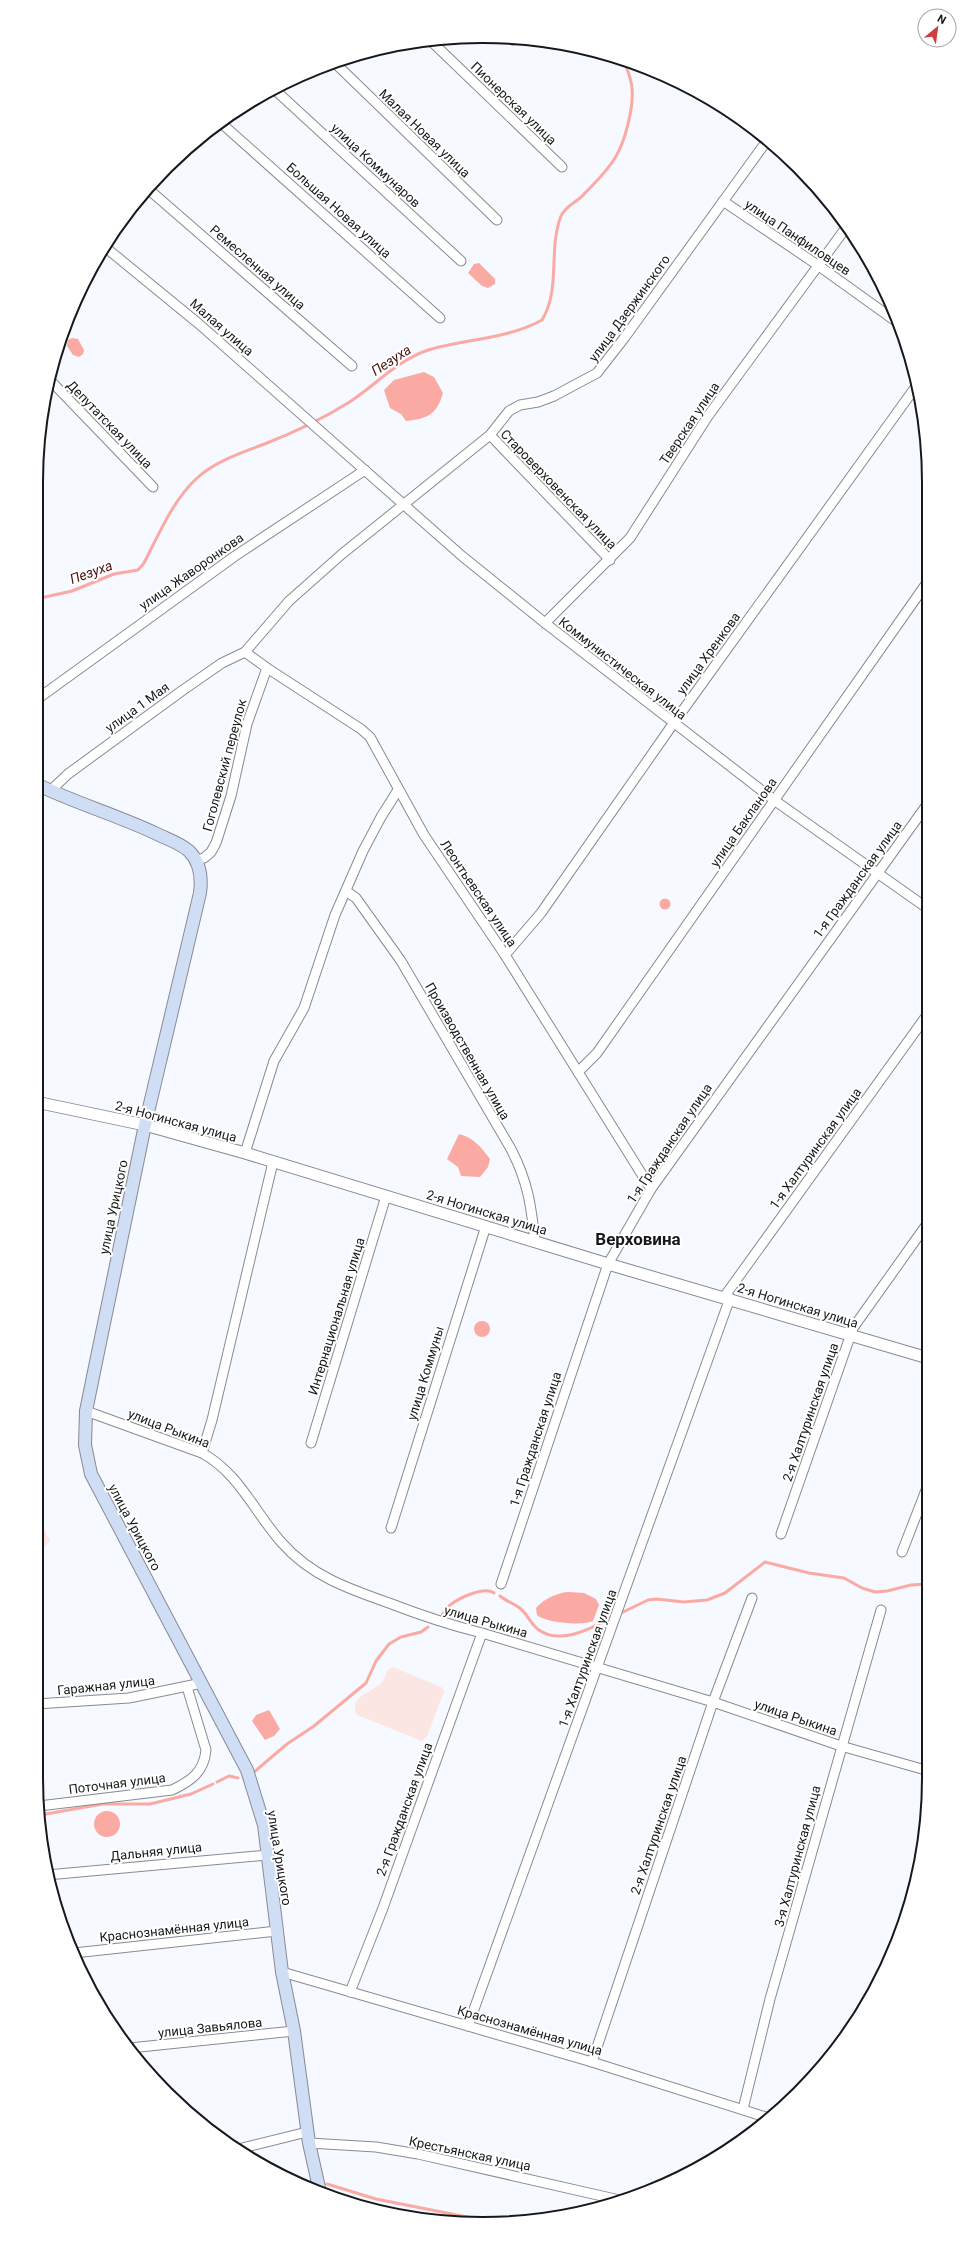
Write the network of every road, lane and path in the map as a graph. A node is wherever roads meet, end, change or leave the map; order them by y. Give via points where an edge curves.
1 (436, 46) edge
2 (339, 67) edge
3 (279, 93) edge
4 (225, 127) edge
5 (764, 145) edge
6 (562, 166) dead end
7 (152, 193) edge
8 (723, 201) junction
9 (497, 220) dead end
10 (843, 232) edge
11 (109, 251) edge
12 (461, 261) dead end
13 (819, 266) junction
14 (890, 317) edge
15 (440, 318) dead end
16 (352, 366) dead end
17 (54, 384) edge
18 (913, 391) edge
19 (320, 430) joint
20 (490, 435) junction
21 (365, 470) junction
22 (153, 487) dead end
23 (403, 504) junction
24 (610, 560) junction
25 (922, 590) edge
26 (545, 623) junction
27 (246, 652) junction
28 (267, 668) junction
29 (43, 695) edge
30 (673, 724) junction
31 (43, 788) edge
32 (398, 790) junction
33 (50, 791) junction
34 (774, 800) junction
35 (922, 811) edge
36 (196, 860) junction
37 (877, 872) junction
38 (346, 891) junction
39 (922, 905) edge
40 (505, 955) junction
41 (922, 1022) edge
42 (578, 1072) junction
43 (43, 1103) edge
44 (145, 1125) junction
45 (245, 1154) junction
46 (273, 1162) junction
47 (651, 1189) junction
48 (386, 1196) junction
49 (486, 1226) junction
50 (922, 1231) edge
51 (535, 1241) junction
52 (608, 1264) junction
53 (727, 1298) junction
54 (849, 1336) junction
55 (922, 1356) edge
56 (86, 1411) junction
57 (311, 1443) dead end
58 (202, 1453) junction
59 (922, 1500) edge
60 (391, 1528) dead end
61 (781, 1534) dead end
62 (902, 1552) dead end
63 (501, 1584) dead end
64 (752, 1598) dead end
65 (881, 1610) dead end
66 (482, 1633) junction
67 (598, 1667) junction
68 (202, 1683) junction
69 (188, 1687) junction
70 (713, 1702) junction
71 (43, 1704) edge
72 (841, 1746) junction
73 (922, 1769) edge
74 (44, 1805) edge
75 (268, 1855) junction
76 (54, 1874) edge
77 (277, 1931) junction
78 (79, 1952) edge
79 (282, 1972) junction
80 (350, 1992) junction
81 (468, 2026) junction
82 (294, 2031) junction
83 (136, 2047) edge
84 (592, 2062) junction
85 (743, 2109) junction
86 (763, 2116) edge
87 (308, 2138) junction
88 (246, 2148) edge
89 (319, 2186) edge
90 (610, 2198) edge

1 - 6 street, Пионерская улица
2 - 9 street, Малая Новая улица
3 - 12 street, улица Коммунаров
4 - 15 street, Большая Новая улица
5 - 8 street, улица Дзержинского
7 - 16 street, Ремесленная улица
8 - 13 street, улица Панфиловцев
8 - 20 street, улица Дзержинского via 597,373 554,396 520,405 509,411
10 - 13 street, Тверская улица
11 - 19 street, Малая улица via 199,324
13 - 14 street, улица Панфиловцев
13 - 24 street, Тверская улица via 708,416 644,519
17 - 22 street, Депутатская улица
18 - 30 street, улица Хренкова
19 - 21 street, Коммунистическая улица
20 - 23 street, улица Дзержинского
20 - 24 street, Староверховенская улица
21 - 23 street, Коммунистическая улица
21 - 29 street, улица Жаворонкова via 235,556
23 - 26 street, Коммунистическая улица
23 - 27 street, улица Дзержинского via 289,601
24 - 26 street, Тверская улица
25 - 34 street, улица Бакланова
26 - 30 street, Коммунистическая улица
27 - 28 street, Леонтьевская улица
27 - 33 street, улица 1 Мая via 222,663 183,690 68,774
28 - 32 street, Леонтьевская улица via 366,733 376,745
28 - 36 street, Гоголевский переулок via 247,724 231,796 216,843 204,858
30 - 34 street, Коммунистическая улица
30 - 40 street, улица Хренкова via 541,914
31 - 33 main road
32 - 38 street via 370,837
32 - 40 street, Леонтьевская улица via 424,835
33 - 36 main road via 166,838 189,851
34 - 37 street, Коммунистическая улица
34 - 42 street, улица Бакланова via 597,1053
35 - 37 street, 1-я Гражданская улица
36 - 44 main road, улица Урицкого via 202,878 200,894
37 - 39 street, Коммунистическая улица
37 - 47 street, 1-я Гражданская улица
38 - 45 street via 335,915 304,1008 277,1054
38 - 51 street, Производственная улица via 356,898 400,961 511,1149 523,1173
40 - 42 street, Леонтьевская улица
41 - 53 street, 1-я Халтуринская улица
42 - 47 street, Леонтьевская улица
43 - 44 street, 2-я Ногинская улица
44 - 45 street, 2-я Ногинская улица
44 - 56 main road, улица Урицкого
45 - 46 street, 2-я Ногинская улица
46 - 48 street, 2-я Ногинская улица
46 - 58 street
47 - 52 street, 1-я Гражданская улица
48 - 49 street, 2-я Ногинская улица
48 - 57 street, Интернациональная улица
49 - 51 street, 2-я Ногинская улица
49 - 60 street, улица Коммуны
50 - 54 street, 2-я Халтуринская улица via 852,1328
51 - 52 street, 2-я Ногинская улица
52 - 53 street, 2-я Ногинская улица
52 - 63 street, 1-я Гражданская улица
53 - 54 street, 2-я Ногинская улица
53 - 67 street, 1-я Халтуринская улица
54 - 55 street, 2-я Ногинская улица
54 - 61 street, 2-я Халтуринская улица via 841,1366
56 - 58 street, улица Рыкина
56 - 68 main road, улица Урицкого via 85,1445 91,1474
58 - 66 street, улица Рыкина via 228,1471 281,1543 317,1574 442,1623
59 - 62 street
64 - 70 street, 2-я Халтуринская улица
65 - 72 street, 3-я Халтуринская улица
66 - 67 street, улица Рыкина
66 - 80 street, 2-я Гражданская улица
67 - 70 street, улица Рыкина
67 - 81 street, 1-я Халтуринская улица
68 - 69 street, Гаражная улица
68 - 75 main road, улица Урицкого via 246,1770 264,1825
69 - 71 street, Гаражная улица via 129,1698
69 - 74 street, Поточная улица via 206,1750 201,1769 189,1782 172,1790
70 - 72 street, улица Рыкина
70 - 84 street, 2-я Халтуринская улица
72 - 73 street, улица Рыкина
72 - 85 street, 3-я Халтуринская улица via 770,1999
75 - 76 street, Дальняя улица
75 - 77 main road, улица Урицкого
77 - 78 street, Краснознамённая улица
77 - 79 main road, улица Урицкого
79 - 80 street, Краснознамённая улица
79 - 82 main road, улица Урицкого
80 - 81 street, Краснознамённая улица
81 - 84 street, Краснознамённая улица
82 - 83 street, улица Завьялова
82 - 87 main road, улица Урицкого
84 - 85 street, Краснознамённая улица
85 - 86 street, Краснознамённая улица
87 - 88 street, Крестьянская улица
87 - 89 main road, улица Урицкого
87 - 90 street, Крестьянская улица via 418,2154

